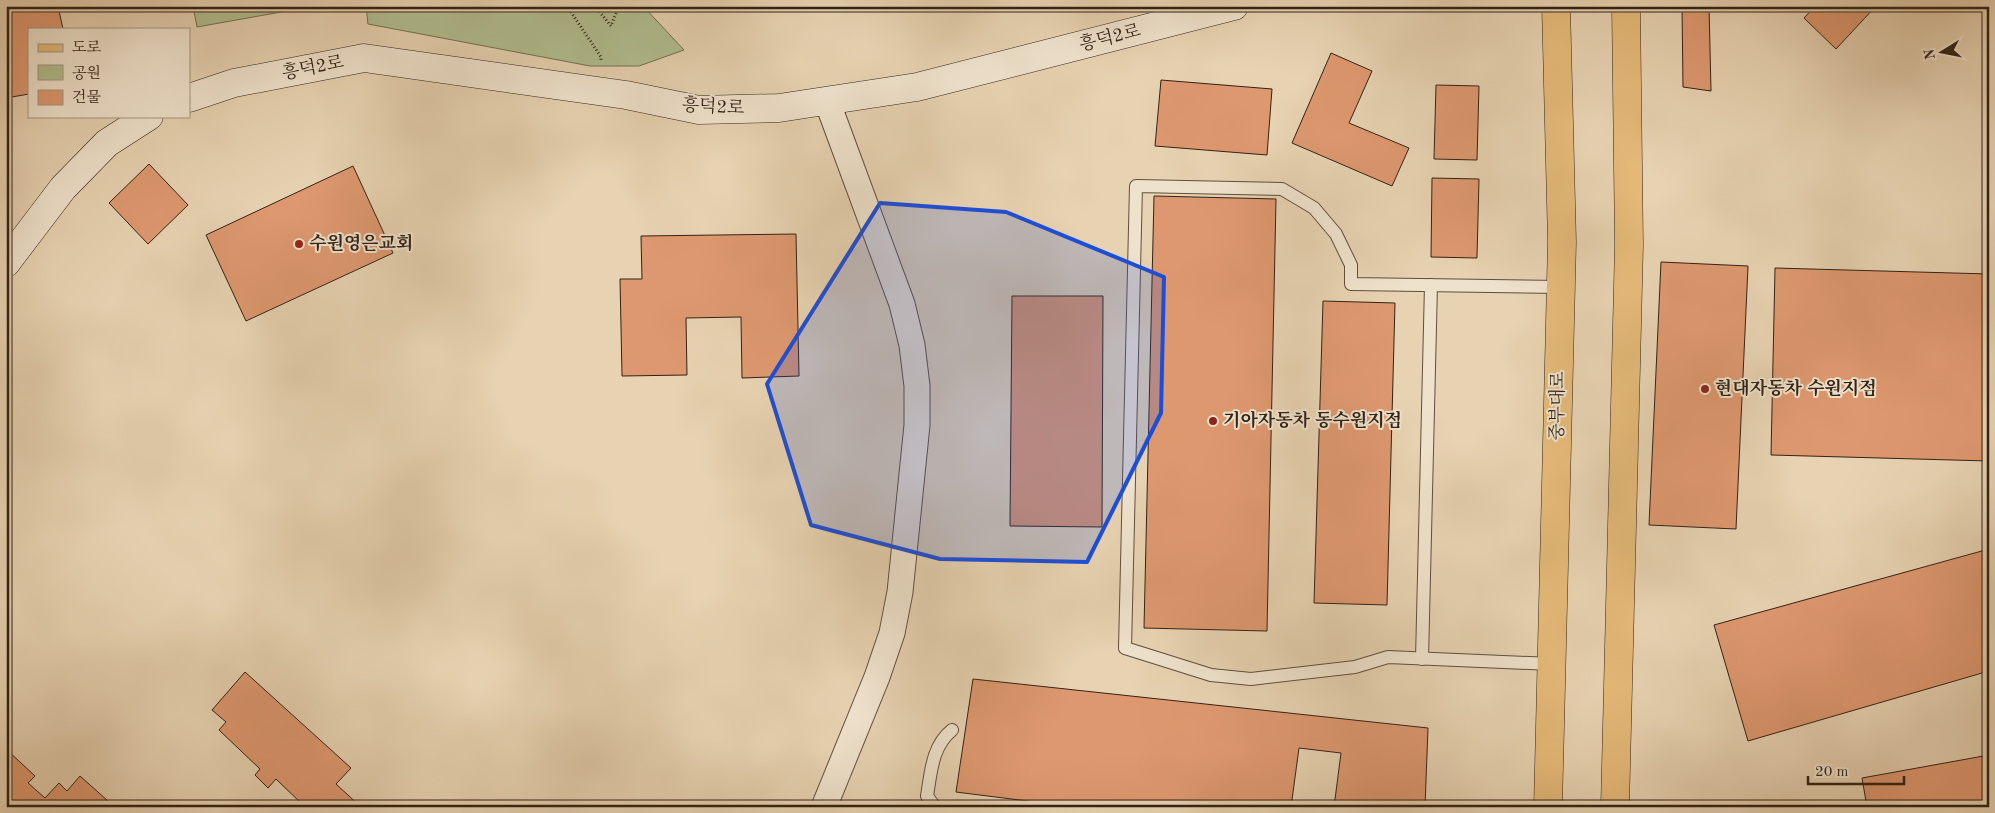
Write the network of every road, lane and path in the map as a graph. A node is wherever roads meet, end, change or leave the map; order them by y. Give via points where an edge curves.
1 (567, 6) edge
2 (595, 6) edge
3 (619, 6) edge
4 (1234, 6) edge
5 (1556, 6) edge
6 (1626, 6) edge
7 (601, 57) dead end
8 (190, 98) edge
9 (827, 101) junction
10 (146, 118) edge
11 (6, 263) edge
12 (1431, 285) junction
13 (1561, 287) junction
14 (1422, 659) junction
15 (1551, 664) junction
16 (952, 730) dead end
17 (824, 807) edge
18 (935, 807) edge
19 (1548, 807) edge
20 (1615, 807) edge

1 - 7 path
2 - 3 path via 612,26
4 - 9 street, 흥덕2로 via 917,87
5 - 13 main road, 중부대로
6 - 20 main road via 1629,245
8 - 9 street, 흥덕2로 via 234,83 364,58 626,95 699,110 779,108
9 - 17 street via 902,304 912,345 917,415 900,592 892,633
10 - 11 street via 107,143 63,188
12 - 13 lane
12 - 14 lane
12 - 14 lane via 1351,284 1351,265 1336,234 1314,208 1282,189 1136,186 1125,648 1211,675 1251,679 1355,667 1388,657
13 - 15 main road, 중부대로
14 - 15 lane
15 - 19 main road, 중부대로
16 - 18 lane via 941,738 932,761 927,796

